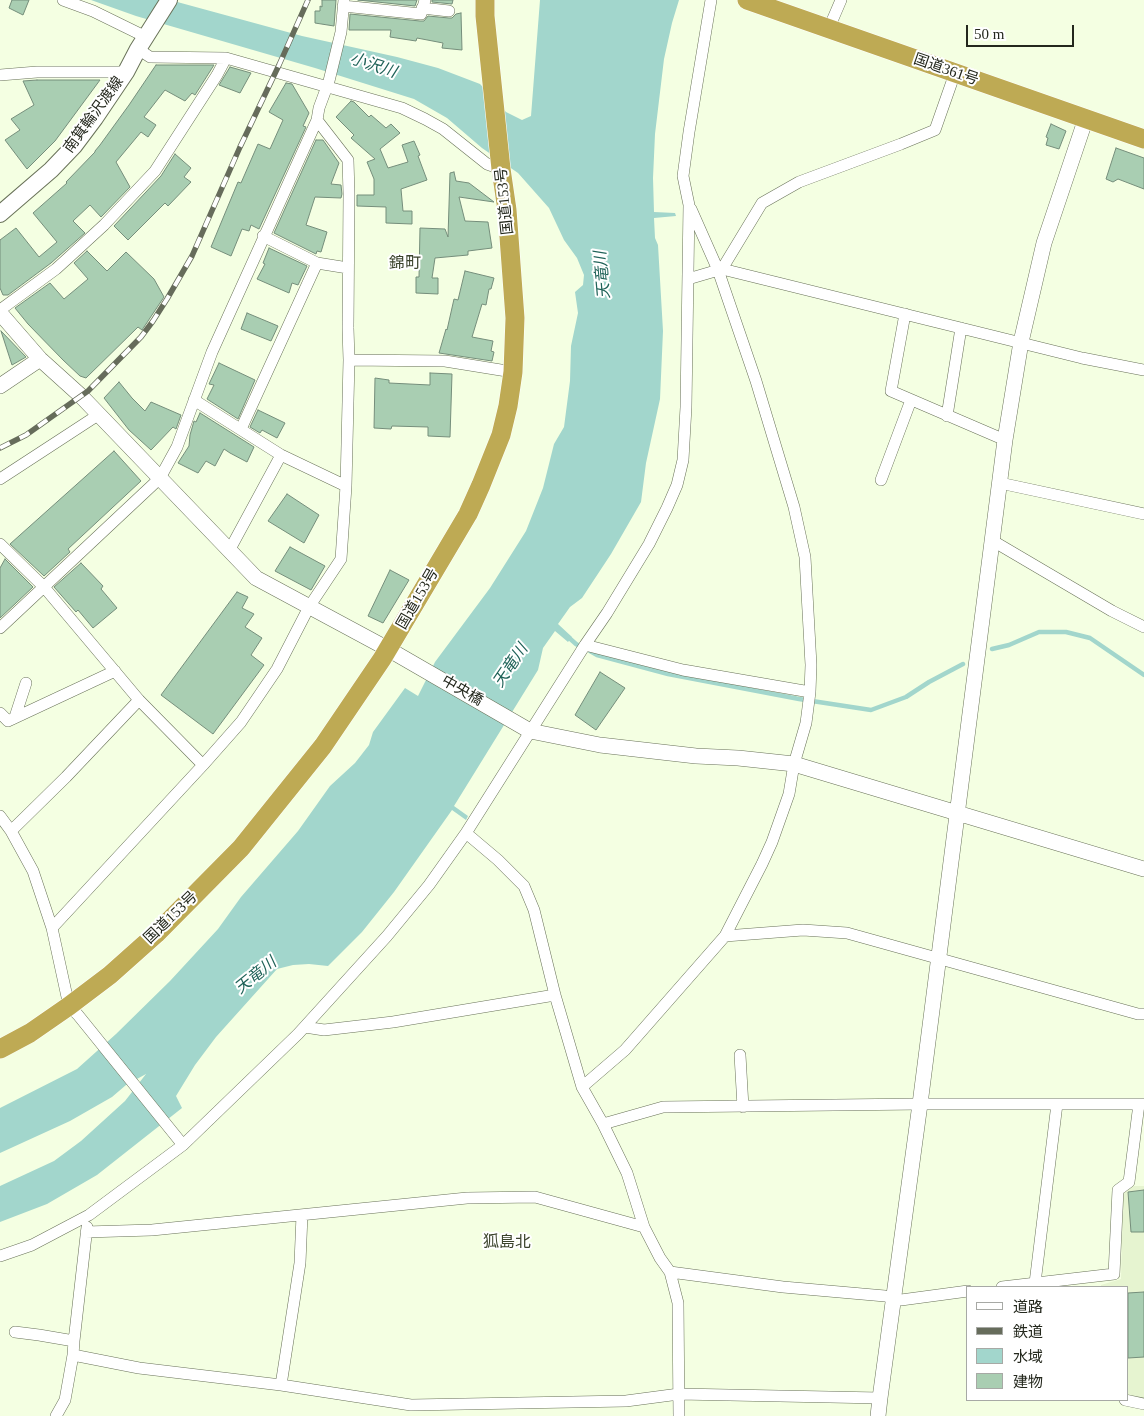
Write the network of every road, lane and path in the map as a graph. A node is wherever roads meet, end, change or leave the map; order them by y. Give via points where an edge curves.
1 (63, 0) edge
2 (169, 0) edge
3 (485, 0) edge
4 (711, 0) edge
5 (747, 0) edge
6 (841, 0) edge
7 (344, 3) edge
8 (424, 4) edge
9 (449, 11) dead end
10 (829, 28) junction
11 (145, 38) junction
12 (226, 58) junction
13 (126, 72) junction
14 (955, 74) junction
15 (0, 75) edge
16 (328, 84) junction
17 (1086, 118) junction
18 (317, 120) junction
19 (1144, 139) edge
20 (501, 162) junction
21 (689, 205) junction
22 (0, 214) edge
23 (263, 236) junction
24 (317, 263) junction
25 (348, 268) junction
26 (720, 269) junction
27 (688, 279) junction
28 (0, 312) edge
29 (905, 314) junction
30 (960, 328) junction
31 (1020, 342) junction
32 (40, 359) junction
33 (349, 360) junction
34 (1144, 370) edge
35 (513, 372) junction
36 (0, 386) edge
37 (194, 400) junction
38 (911, 400) junction
39 (98, 415) junction
40 (947, 416) junction
41 (241, 429) junction
42 (1006, 440) junction
43 (281, 455) junction
44 (160, 478) junction
45 (0, 480) edge
46 (882, 480) dead end
47 (1000, 483) junction
48 (346, 486) junction
49 (1144, 514) edge
50 (992, 540) junction
51 (0, 544) edge
52 (229, 551) junction
53 (44, 587) junction
54 (310, 607) junction
55 (1144, 627) edge
56 (0, 628) edge
57 (586, 645) junction
58 (393, 652) junction
59 (115, 671) junction
60 (26, 683) dead end
61 (810, 692) junction
62 (139, 700) junction
63 (6, 720) edge
64 (528, 729) junction
65 (794, 764) junction
66 (203, 765) junction
67 (958, 813) junction
68 (4, 825) edge
69 (466, 833) junction
70 (1144, 869) edge
71 (52, 928) junction
72 (725, 936) junction
73 (938, 958) junction
74 (555, 995) junction
75 (74, 1010) junction
76 (1144, 1014) edge
77 (305, 1027) junction
78 (0, 1049) edge
79 (740, 1055) dead end
80 (582, 1087) junction
81 (920, 1104) junction
82 (1057, 1104) junction
83 (1141, 1104) edge
84 (743, 1107) junction
85 (603, 1124) junction
86 (180, 1141) junction
87 (89, 1215) junction
88 (302, 1215) junction
89 (644, 1227) junction
90 (86, 1232) junction
91 (0, 1256) edge
92 (670, 1272) junction
93 (1097, 1275) junction
94 (1036, 1283) junction
95 (1010, 1286) edge
96 (1096, 1286) edge
97 (966, 1292) edge
98 (893, 1298) junction
99 (15, 1332) dead end
100 (74, 1341) junction
101 (73, 1355) junction
102 (280, 1385) junction
103 (679, 1394) junction
104 (880, 1398) junction
105 (1129, 1401) edge
106 (1144, 1404) edge
107 (56, 1416) edge
108 (679, 1416) edge
109 (878, 1416) edge

1 - 11 street via 93,11
2 - 11 main road, 南箕輪沢渡線
3 - 20 highway, 国道153号
4 - 21 street via 683,176
5 - 10 highway, 国道361号
6 - 10 street
7 - 8 street via 421,14
7 - 16 street via 341,34
8 - 9 street
10 - 14 highway, 国道361号
11 - 12 street via 150,57
11 - 13 main road, 南箕輪沢渡線
12 - 16 street
12 - 28 street via 155,171 62,264
13 - 15 street
13 - 22 main road, 南箕輪沢渡線 via 74,146
14 - 17 highway, 国道361号
14 - 26 street via 935,130 799,182 762,203
16 - 18 street
16 - 20 street via 402,108 443,129 487,164
17 - 19 highway, 国道361号
17 - 31 street via 1044,243
18 - 23 street
18 - 25 street via 348,160
20 - 35 highway, 国道153号 via 515,318
21 - 26 street
21 - 27 street
23 - 24 street
23 - 37 street
24 - 25 street
24 - 41 street
25 - 33 street
26 - 27 street
26 - 29 street
26 - 61 street via 794,508 805,556
27 - 57 street via 686,407 683,460 677,485 648,544
28 - 32 street, 中央橋
29 - 30 street
29 - 38 street via 891,391
30 - 31 street
30 - 40 street
31 - 34 street
31 - 42 street
32 - 36 street
32 - 39 street, 中央橋
33 - 35 street via 444,361
33 - 48 street
35 - 58 highway, 国道153号 via 501,435 481,485
37 - 41 street
37 - 44 street via 177,447
38 - 40 street
38 - 46 street
39 - 44 street, 中央橋
39 - 45 street
40 - 42 street
41 - 43 street
42 - 47 street
43 - 48 street
43 - 52 street
44 - 52 street, 中央橋
44 - 53 street
47 - 49 street
47 - 50 street
48 - 54 street via 341,559
50 - 55 street
50 - 67 street
51 - 53 street
52 - 54 street, 中央橋 via 256,578
53 - 56 street
53 - 59 street
54 - 58 street, 中央橋
54 - 66 street via 276,669 241,722
57 - 61 street via 683,670
57 - 64 street
58 - 64 street, 中央橋
58 - 75 highway, 国道153号 via 241,848 156,934
59 - 62 street
59 - 63 street
60 - 63 street
61 - 65 street via 806,723
62 - 66 street
62 - 68 street via 66,777
64 - 65 street, 中央橋 via 600,745
64 - 69 street
65 - 67 street, 中央橋
65 - 72 street via 789,794 772,842
66 - 71 street
67 - 70 street, 中央橋
67 - 73 street
68 - 71 street via 33,871
69 - 74 street via 524,886 534,910
69 - 77 street via 388,936
71 - 75 street
72 - 73 street via 803,930 846,932
72 - 80 street via 626,1050
73 - 76 street
73 - 81 street
74 - 77 street via 393,1022 324,1030
74 - 80 street
75 - 78 highway, 国道153号
75 - 86 street
77 - 86 street
79 - 84 street
80 - 85 street
81 - 82 street
81 - 84 street
81 - 98 street
82 - 83 street
82 - 94 street
83 - 93 street via 1129,1182 1118,1190 1114,1274
84 - 85 street via 663,1107
85 - 89 street via 626,1173
86 - 87 street
87 - 90 street
87 - 91 street via 32,1245
88 - 89 street via 467,1198 535,1197
88 - 90 street via 152,1230
88 - 102 street via 300,1263
89 - 92 street
90 - 100 street
92 - 98 street
92 - 103 street via 678,1303
93 - 94 street
93 - 96 street
94 - 95 street
97 - 98 street via 901,1300
98 - 104 street
99 - 100 street
100 - 101 street
101 - 102 street via 139,1368
101 - 107 street via 65,1400
102 - 103 street via 411,1405 626,1401
103 - 104 street
103 - 108 street
104 - 109 street
105 - 106 street

